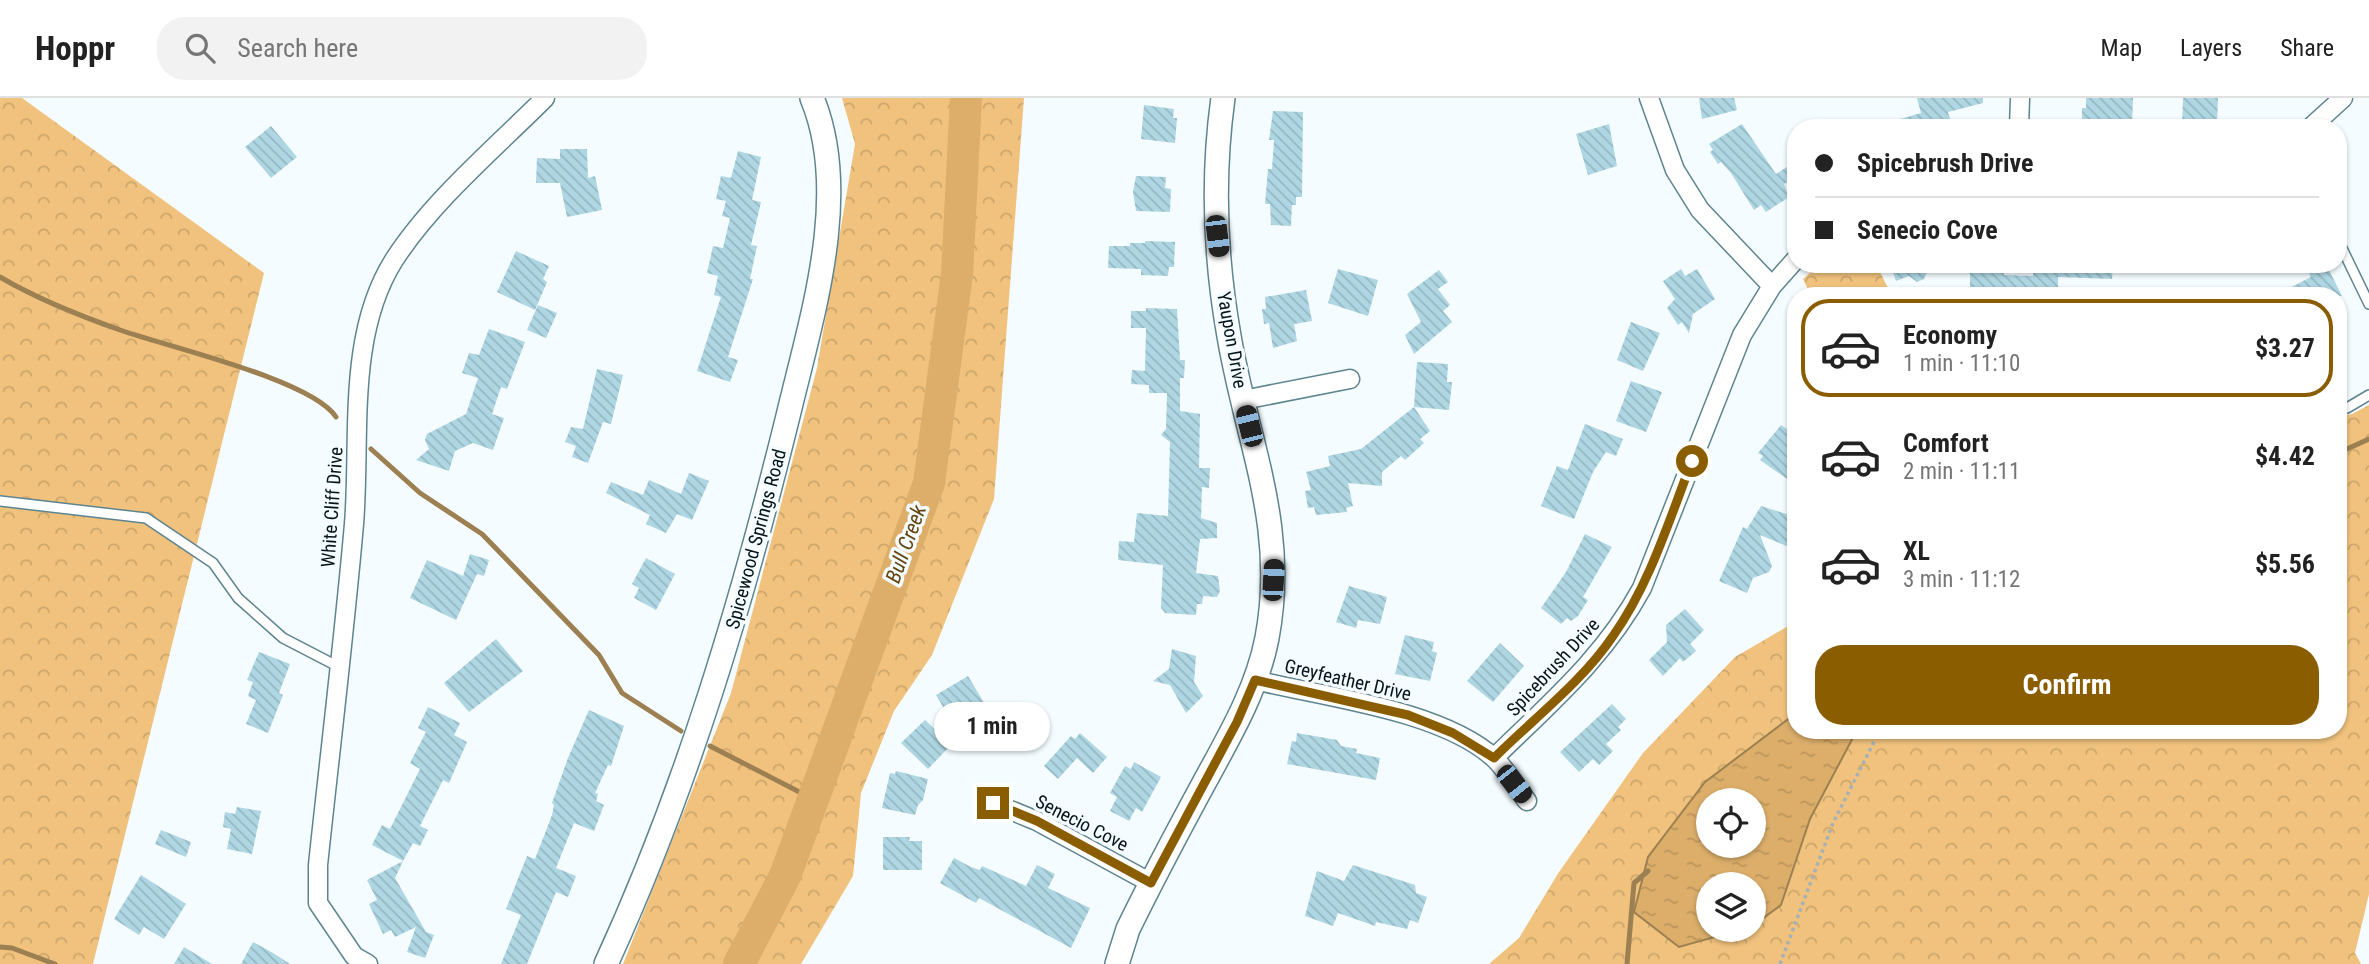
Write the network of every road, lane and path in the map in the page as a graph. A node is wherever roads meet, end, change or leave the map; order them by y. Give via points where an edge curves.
1 (545, 98) edge
2 (813, 98) edge
3 (1223, 98) edge
4 (1649, 98) edge
5 (2020, 98) edge
6 (2343, 98) edge
7 (2019, 119) edge
8 (2320, 119) edge
9 (2347, 259) edge
10 (1787, 269) edge
11 (1772, 286) junction
12 (2369, 304) edge
13 (1350, 379) dead end
14 (2369, 395) edge
15 (1243, 400) junction
16 (2347, 408) dead end
17 (0, 501) edge
18 (339, 667) junction
19 (1255, 680) junction
20 (1875, 739) edge
21 (1494, 758) junction
22 (1527, 801) dead end
23 (993, 803) dead end
24 (1151, 883) junction
25 (368, 964) edge
26 (606, 964) edge
27 (1117, 964) edge
28 (1780, 964) edge

1 - 18 street, White Cliff Drive via 422,222 393,261 374,302 363,345 354,522
2 - 26 street, Spicewood Springs Road via 828,158 828,210 820,273 792,398 725,653 634,901
3 - 15 street, Yaupon Drive via 1217,236 1228,335
4 - 11 street via 1675,170 1700,210
5 - 7 street
6 - 8 street
9 - 12 lane
10 - 11 street, Spicebrush Drive
11 - 21 street, Spicebrush Drive via 1742,335 1631,608 1580,676
13 - 15 street
14 - 16 lane
15 - 19 street, Yaupon Drive via 1268,503 1275,557 1268,627
17 - 18 lane via 146,518 213,563 238,598 283,638
18 - 25 street, White Cliff Drive via 318,903 354,956
19 - 21 street, Greyfeather Drive via 1408,715 1453,733
19 - 24 street, Yaupon Drive
20 - 28 path via 1833,823
21 - 22 street, Greyfeather Drive
23 - 24 street, Senecio Cove via 1037,821
24 - 27 street, Yaupon Drive

